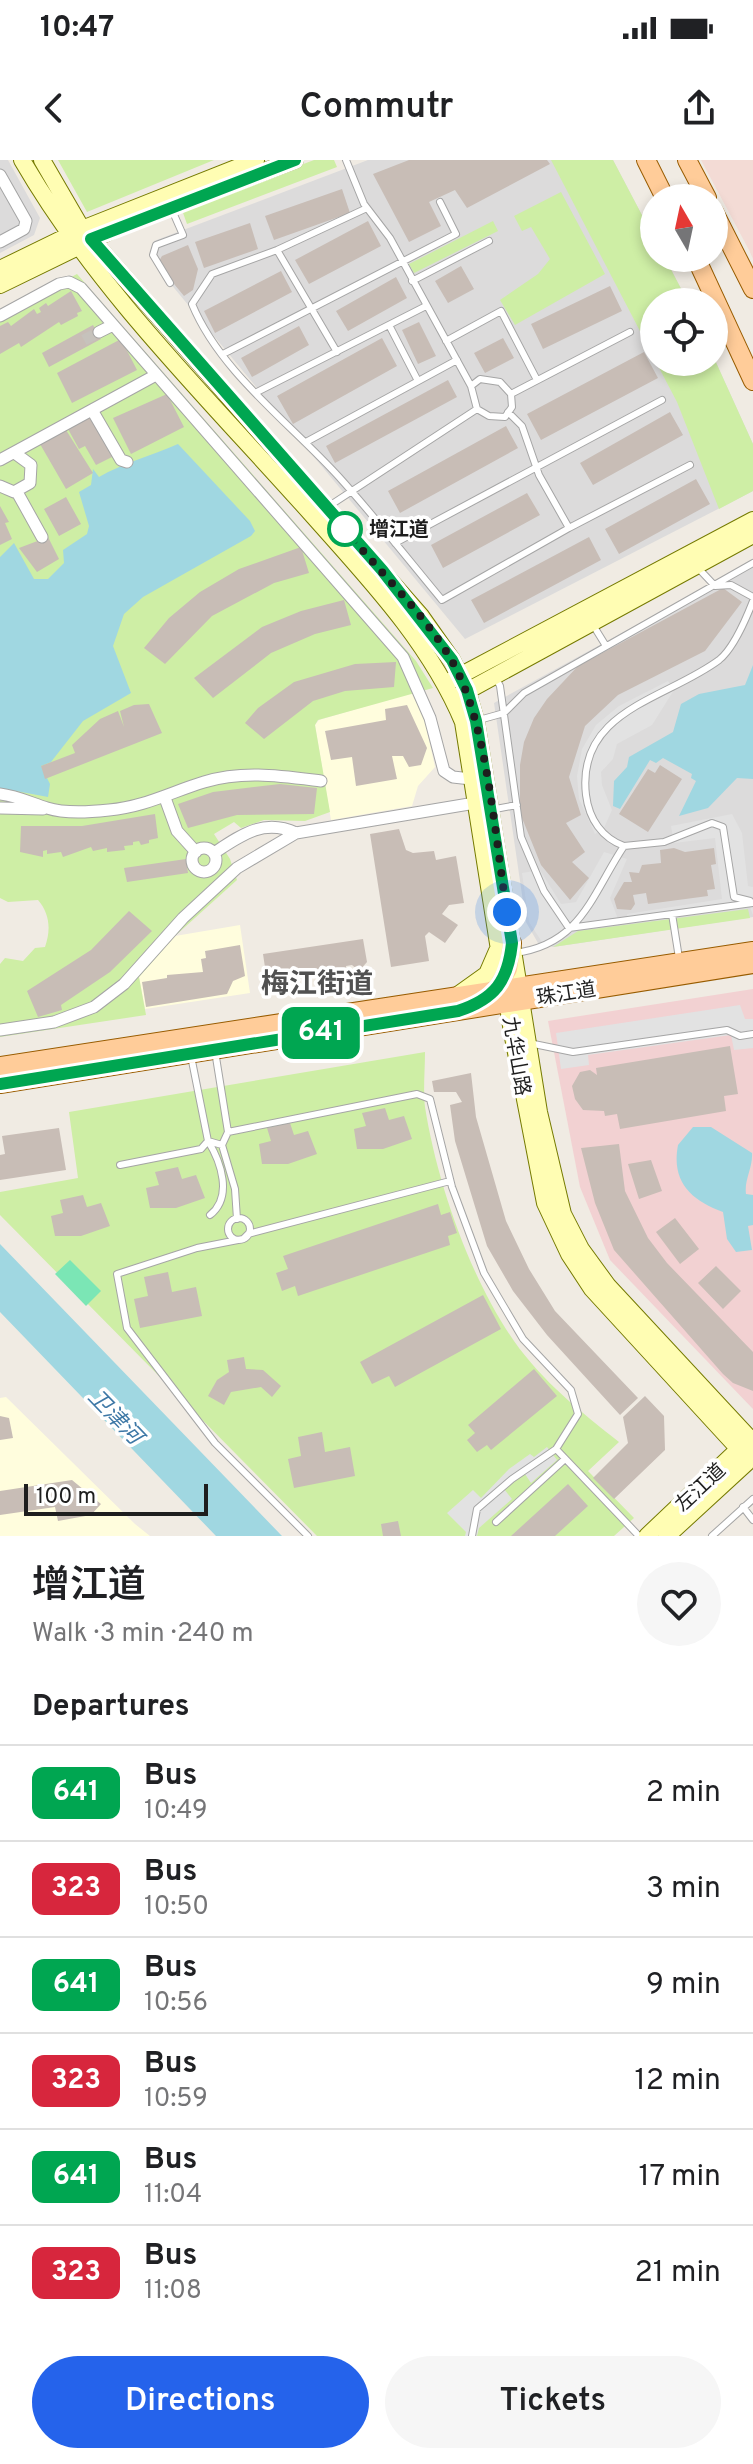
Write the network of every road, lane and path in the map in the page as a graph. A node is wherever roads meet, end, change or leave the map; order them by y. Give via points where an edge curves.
1 (22, 160) edge
2 (42, 160) edge
3 (256, 160) edge
4 (295, 160) edge
5 (346, 160) edge
6 (646, 160) edge
7 (687, 160) edge
8 (2, 182) edge
9 (658, 184) edge
10 (700, 184) edge
11 (440, 202) dead end
12 (170, 207) junction
13 (367, 208) junction
14 (79, 237) junction
15 (728, 240) edge
16 (489, 241) dead end
17 (0, 242) edge
18 (277, 250) junction
19 (401, 260) junction
20 (0, 269) edge
21 (702, 272) edge
22 (412, 281) junction
23 (170, 283) dead end
24 (0, 285) edge
25 (753, 289) edge
26 (426, 306) junction
27 (309, 309) junction
28 (0, 316) edge
29 (113, 325) junction
30 (389, 325) junction
31 (99, 332) tunnel mouth
32 (630, 332) dead end
33 (446, 341) junction
34 (337, 352) junction
35 (223, 354) junction
36 (457, 360) junction
37 (156, 375) junction
38 (537, 380) junction
39 (418, 381) junction
40 (753, 381) edge
41 (471, 386) junction
42 (257, 392) junction
43 (511, 394) junction
44 (662, 400) dead end
45 (477, 409) junction
46 (92, 410) junction
47 (508, 412) junction
48 (306, 442) junction
49 (16, 454) junction
50 (0, 460) edge
51 (127, 462) dead end
52 (690, 465) dead end
53 (537, 467) junction
54 (0, 486) edge
55 (349, 490) junction
56 (17, 492) junction
57 (326, 508) junction
58 (753, 520) edge
59 (569, 528) junction
60 (753, 535) edge
61 (42, 537) dead end
62 (395, 543) junction
63 (753, 563) edge
64 (697, 567) junction
65 (715, 586) junction
66 (753, 599) edge
67 (593, 624) junction
68 (606, 646) junction
69 (495, 676) junction
70 (456, 687) junction
71 (504, 713) junction
72 (476, 721) junction
73 (471, 779) junction
74 (321, 781) dead end
75 (0, 794) edge
76 (165, 798) junction
77 (517, 805) junction
78 (483, 806) junction
79 (0, 808) edge
80 (50, 809) junction
81 (296, 833) junction
82 (624, 846) junction
83 (196, 852) junction
84 (214, 853) junction
85 (212, 869) junction
86 (222, 882) junction
87 (753, 902) edge
88 (672, 914) junction
89 (569, 928) junction
90 (508, 947) junction
91 (753, 951) edge
92 (680, 962) junction
93 (753, 964) edge
94 (509, 992) junction
95 (455, 1004) junction
96 (0, 1030) edge
97 (753, 1034) edge
98 (529, 1043) junction
99 (214, 1049) junction
100 (190, 1053) junction
101 (0, 1066) edge
102 (0, 1084) edge
103 (228, 1132) junction
104 (208, 1141) junction
105 (222, 1145) junction
106 (120, 1165) dead end
107 (450, 1181) junction
108 (210, 1215) dead end
109 (237, 1219) junction
110 (248, 1234) junction
111 (234, 1239) junction
112 (750, 1447) edge
113 (556, 1449) junction
114 (565, 1459) junction
115 (753, 1499) edge
116 (743, 1507) junction
117 (753, 1520) edge
118 (496, 1522) dead end
119 (308, 1536) edge
120 (472, 1536) edge
121 (639, 1536) edge
122 (647, 1536) edge
123 (667, 1536) edge
124 (712, 1536) edge

1 - 14 street
2 - 14 street
3 - 14 street
4 - 12 street
5 - 13 lane
6 - 9 main road
7 - 10 main road
8 - 17 street via 26,225
11 - 19 lane via 456,234
12 - 14 street
12 - 23 lane via 183,235 156,245 153,255
13 - 18 lane
13 - 19 lane
14 - 20 street
14 - 24 street
14 - 57 street
14 - 70 street
15 - 25 main road
16 - 22 lane
18 - 27 lane
18 - 35 lane via 212,274 192,304 202,329
19 - 22 lane
19 - 27 lane
21 - 40 main road
22 - 26 lane
26 - 30 lane
26 - 33 lane
27 - 34 lane
27 - 35 lane
28 - 29 street via 69,282 81,288
29 - 31 street
29 - 37 street
30 - 34 lane
30 - 39 lane
32 - 38 lane
33 - 36 lane
33 - 38 lane via 501,311
34 - 42 lane
35 - 42 lane
36 - 39 lane
36 - 41 lane
37 - 46 street
37 - 73 street via 403,657 430,718 444,771
38 - 43 lane
39 - 48 lane
41 - 43 lane via 480,379 500,382
41 - 45 lane
42 - 48 lane
43 - 47 lane
44 - 53 lane
45 - 47 lane via 489,416 505,417
45 - 55 lane
46 - 49 street
46 - 51 street
47 - 53 lane via 522,426
48 - 55 lane
49 - 50 street
49 - 56 street via 28,460 33,471 30,483
52 - 59 lane
53 - 59 lane
53 - 62 lane
54 - 56 street
55 - 57 lane
55 - 62 lane
56 - 61 street
57 - 70 street via 421,616
58 - 70 street
59 - 62 lane via 442,600
60 - 64 street
63 - 65 lane
64 - 65 lane
64 - 67 street
65 - 66 lane via 731,585
65 - 68 lane
66 - 82 lane via 721,658 614,719 593,750 584,777 588,810 607,840
67 - 68 lane
67 - 69 street
68 - 71 lane via 524,693
69 - 70 street
69 - 71 lane
70 - 72 street
70 - 73 street
71 - 72 lane
71 - 77 lane
72 - 78 street
73 - 78 street
74 - 76 street via 241,774
75 - 80 street
76 - 80 street via 110,810
76 - 83 street via 177,831
77 - 78 lane
77 - 89 lane via 521,837 544,891
78 - 81 street
78 - 90 street
79 - 80 street
81 - 84 street via 273,825 258,828
81 - 86 street
82 - 87 lane via 664,842 712,823 723,827 734,897
82 - 89 lane via 591,907
83 - 84 street via 205,848
83 - 85 street via 195,867
84 - 85 street
85 - 86 street
86 - 96 street via 124,984 94,1007 54,1022
87 - 88 lane
88 - 89 lane
88 - 92 lane
89 - 90 lane via 537,950
90 - 94 main road
90 - 95 street
91 - 92 main road, 珠江道
92 - 94 main road, 珠江道
93 - 94 main road, 珠江道
94 - 95 main road, 珠江道
94 - 98 street, 九华山路
94 - 112 street, 九华山路 via 538,1173 545,1203 569,1254 592,1289
95 - 99 main road, 珠江道
95 - 101 main road, 珠江道
97 - 98 lane via 727,1030 573,1052
98 - 112 street, 九华山路 via 553,1184 576,1241 608,1286
99 - 100 main road, 珠江道
99 - 103 lane
100 - 102 main road, 珠江道
100 - 104 lane
103 - 105 lane
103 - 107 lane via 417,1094 430,1099
104 - 105 lane
104 - 106 lane via 201,1149
104 - 108 lane via 217,1155 223,1185 223,1198
105 - 109 lane
107 - 110 lane
107 - 113 lane via 492,1286 523,1339 571,1390 578,1414
109 - 110 lane via 248,1224
109 - 111 lane via 228,1227
110 - 111 lane
111 - 119 lane via 117,1274 127,1328 215,1443
112 - 122 street, 左江道
112 - 123 street, 左江道
113 - 114 lane
113 - 120 lane via 477,1509
114 - 118 lane
114 - 121 lane
115 - 116 lane
116 - 117 lane
116 - 124 lane

